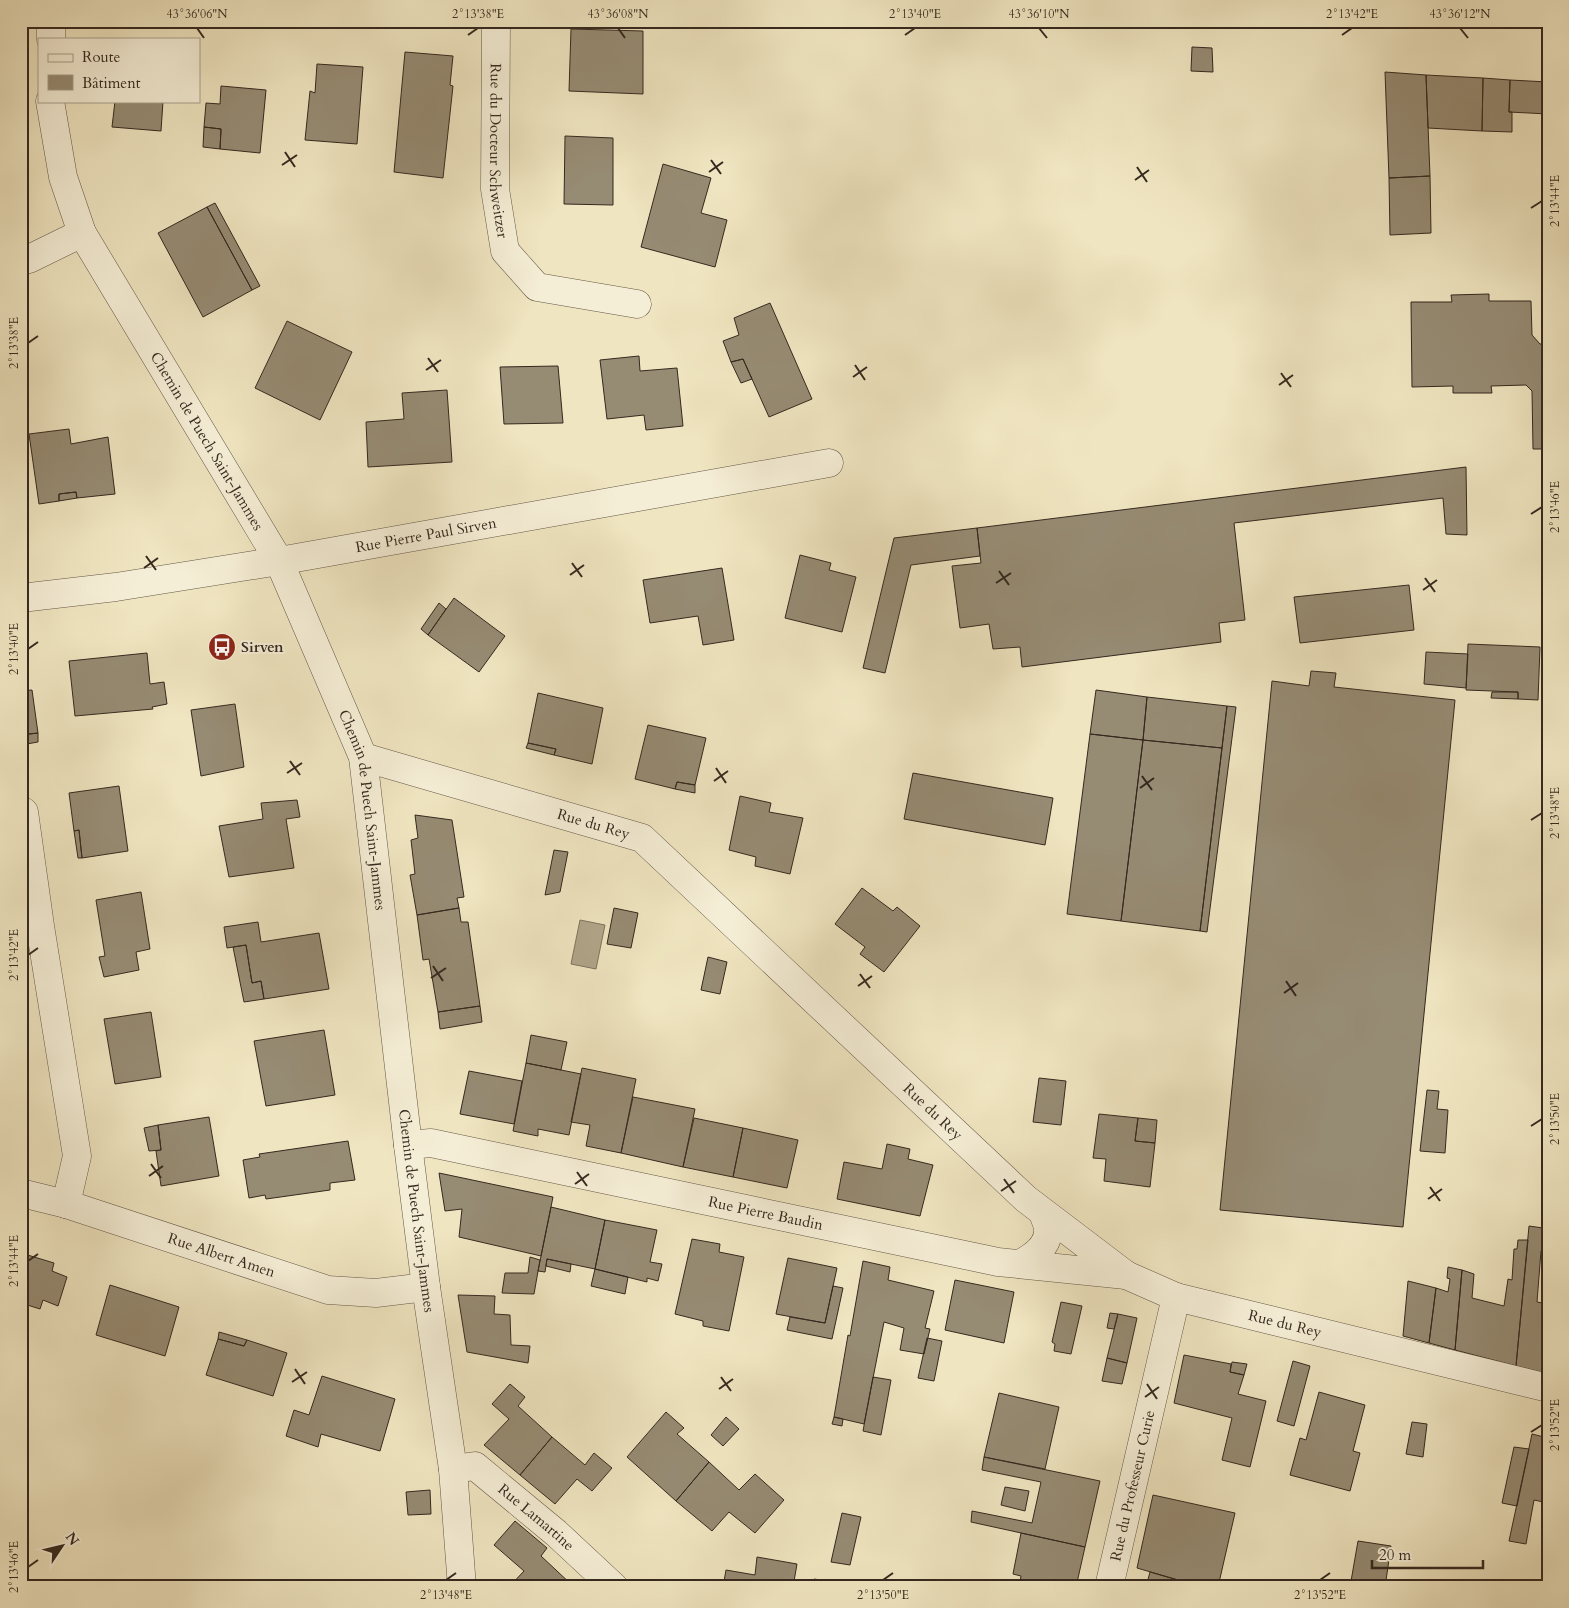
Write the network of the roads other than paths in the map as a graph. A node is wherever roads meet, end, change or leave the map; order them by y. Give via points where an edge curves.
1 (51, 21) edge
2 (496, 21) edge
3 (51, 38) edge
4 (50, 102) edge
5 (82, 233) junction
6 (21, 261) edge
7 (637, 304) dead end
8 (829, 464) dead end
9 (279, 561) junction
10 (21, 598) edge
11 (363, 757) junction
12 (21, 810) edge
13 (31, 921) edge
14 (408, 1145) junction
15 (21, 1193) edge
16 (66, 1204) junction
17 (1044, 1213) junction
18 (1020, 1264) junction
19 (1126, 1275) junction
20 (426, 1286) junction
21 (1176, 1297) junction
22 (1548, 1388) edge
23 (453, 1469) junction
24 (462, 1587) edge
25 (614, 1587) edge
26 (1109, 1587) edge

1 - 3 street
2 - 7 street, Rue du Docteur Schweitzer via 495,189 504,251 537,287
4 - 5 street, Chemin de Puech Saint-Jammes via 63,177
5 - 6 street
5 - 9 street, Chemin de Puech Saint-Jammes
8 - 9 street, Rue Pierre Paul Sirven
9 - 10 street, Rue Pierre Paul Sirven via 116,587
9 - 11 street, Chemin de Puech Saint-Jammes
11 - 14 street, Chemin de Puech Saint-Jammes
11 - 17 street, Rue du Rey via 642,838
12 - 13 street via 24,812
13 - 16 street via 77,1156
14 - 18 street, Rue Pierre Baudin via 431,1143 978,1258
14 - 20 street, Chemin de Puech Saint-Jammes
15 - 16 street, Rue Albert Amen
16 - 20 street, Rue Albert Amen via 328,1290 376,1293
17 - 18 street via 1048,1232 1044,1245
17 - 19 street, Rue du Rey
18 - 19 street, Rue Pierre Baudin
19 - 21 street, Rue du Rey
20 - 23 street, Chemin de Puech Saint-Jammes
21 - 22 street, Rue du Rey
21 - 26 street, Rue du Professeur Curie
23 - 24 street, Chemin de Puech Saint-Jammes
23 - 25 street, Rue Lamartine via 475,1466 556,1533

